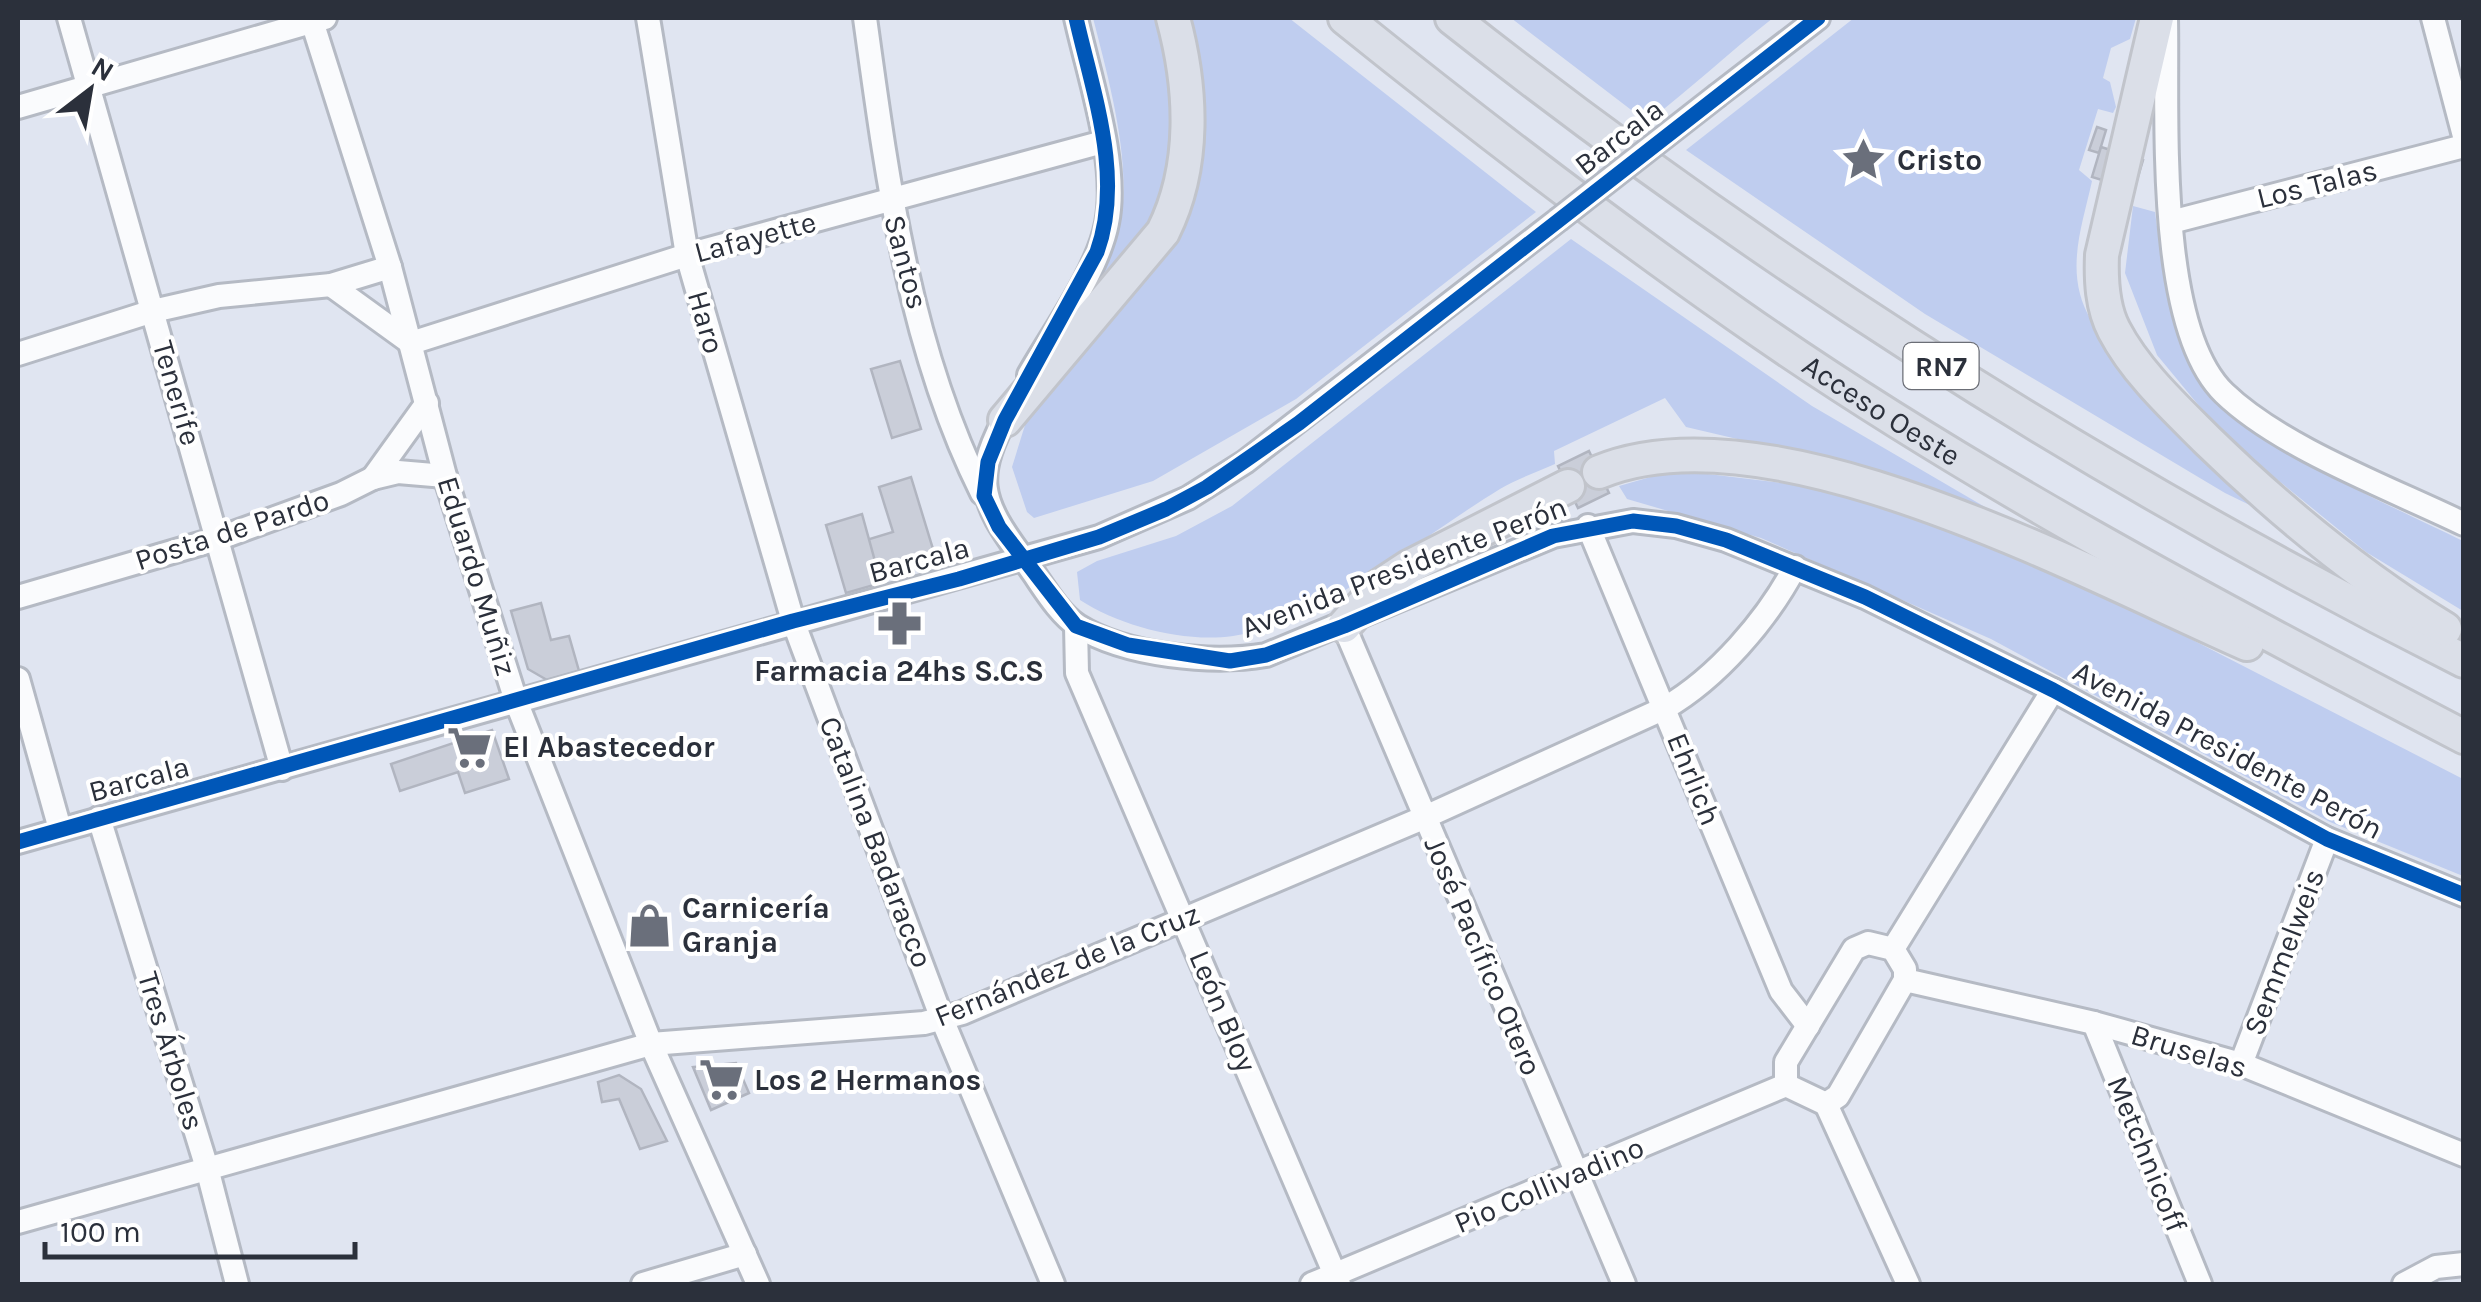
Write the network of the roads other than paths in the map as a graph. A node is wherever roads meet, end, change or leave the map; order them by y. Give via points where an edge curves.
1 (70, 18) edge
2 (648, 18) edge
3 (865, 18) edge
4 (1076, 18) edge
5 (1173, 18) edge
6 (1345, 18) edge
7 (1452, 18) edge
8 (1818, 18) edge
9 (2157, 18) edge
10 (2166, 18) edge
11 (2433, 18) edge
12 (316, 19) edge
13 (90, 86) junction
14 (18, 107) edge
15 (2464, 136) edge
16 (1103, 142) junction
17 (2464, 146) edge
18 (890, 200) junction
19 (2171, 222) junction
20 (687, 255) junction
21 (390, 267) junction
22 (331, 285) junction
23 (153, 310) junction
24 (411, 344) junction
25 (18, 354) edge
26 (426, 403) junction
27 (1004, 420) junction
28 (1599, 472) dead end
29 (445, 476) junction
30 (373, 478) junction
31 (1568, 486) dead end
32 (984, 496) junction
33 (2464, 524) edge
34 (1588, 526) junction
35 (220, 538) junction
36 (1023, 558) junction
37 (1795, 567) junction
38 (18, 596) edge
39 (793, 621) junction
40 (1076, 626) junction
41 (1344, 626) junction
42 (2464, 641) edge
43 (2464, 661) edge
44 (18, 679) edge
45 (2053, 690) junction
46 (516, 701) junction
47 (1665, 708) junction
48 (2464, 738) edge
49 (282, 769) junction
50 (99, 818) junction
51 (1423, 818) junction
52 (60, 829) junction
53 (2328, 839) junction
54 (18, 842) edge
55 (2464, 895) edge
56 (1184, 918) junction
57 (1893, 949) junction
58 (1904, 980) junction
59 (942, 1019) junction
60 (2094, 1023) junction
61 (1808, 1026) junction
62 (651, 1044) junction
63 (2241, 1064) junction
64 (1786, 1086) junction
65 (1826, 1104) junction
66 (2464, 1155) edge
67 (207, 1168) junction
68 (1576, 1174) junction
69 (18, 1222) edge
70 (744, 1254) junction
71 (2462, 1262) edge
72 (1328, 1281) edge
73 (238, 1284) edge
74 (643, 1284) edge
75 (758, 1284) edge
76 (1053, 1284) edge
77 (1624, 1284) edge
78 (1908, 1284) edge
79 (2200, 1284) edge
80 (2404, 1284) edge

1 - 13 street, Tenerife
2 - 20 street, Haro
3 - 18 street, Santos
4 - 16 street
5 - 27 highway via 1188,124 1176,207 1153,244
6 - 48 highway, Acceso Oeste / RN7 via 1708,294 1881,410 2078,529
7 - 43 highway, RN7 via 1719,220 1888,333 2244,546
8 - 36 street, Barcala, bridge via 1299,423 1207,487 1099,536
9 - 42 highway via 2102,255 2113,329 2165,398 2271,503 2327,550
10 - 19 street
11 - 15 street
12 - 13 street
12 - 21 street, Eduardo Muñiz
13 - 14 street
13 - 23 street, Tenerife
16 - 18 street, Lafayette
16 - 27 street via 1110,191 1098,252
17 - 19 street, Los Talas
18 - 20 street, Lafayette
18 - 32 street, Santos via 948,420
19 - 33 street via 2189,332 2222,392 2285,436
20 - 24 street, Lafayette
20 - 39 street, Haro
21 - 22 street
21 - 24 street, Eduardo Muñiz
22 - 23 street
22 - 24 street
23 - 25 street
23 - 35 street, Tenerife
24 - 26 street, Eduardo Muñiz
26 - 29 street, Eduardo Muñiz
26 - 30 street
27 - 32 street
28 - 48 highway via 1625,462 1695,456 1842,478 1932,504
29 - 30 street, Posta de Pardo via 398,472
29 - 46 street, Eduardo Muñiz
30 - 35 street, Posta de Pardo
31 - 41 highway via 1409,567 1380,586
32 - 36 street
34 - 37 street, Avenida Presidente Perón via 1676,526
34 - 41 street, Avenida Presidente Perón
34 - 47 street, Ehrlich
35 - 38 street, Posta de Pardo
35 - 49 street, Tenerife
36 - 39 street, Barcala
36 - 40 street
37 - 45 street, Avenida Presidente Perón
37 - 47 street, Fernández de la Cruz via 1762,618
39 - 46 street, Barcala
39 - 59 street, Catalina Badaracco
40 - 41 street, Avenida Presidente Perón via 1128,645 1230,661
40 - 56 street, León Bloy via 1077,673
41 - 51 street, José Pacífico Otero
44 - 52 street
45 - 53 street, Avenida Presidente Perón
45 - 57 street
46 - 49 street, Barcala
46 - 62 street, Eduardo Muñiz
47 - 51 street, Fernández de la Cruz
47 - 61 street, Ehrlich via 1781,991
49 - 50 street, Barcala
50 - 52 street, Barcala
50 - 67 street, Tres Árboles
51 - 56 street, Fernández de la Cruz
51 - 68 street, José Pacífico Otero
52 - 54 street, Barcala
53 - 55 street, Avenida Presidente Perón
53 - 63 street, Semmelweis
56 - 59 street, Fernández de la Cruz
56 - 72 street, León Bloy
57 - 58 street
57 - 61 street via 1868,943 1854,949
58 - 60 street, Bruselas
58 - 65 street via 1846,1082
59 - 62 street, Fernández de la Cruz
59 - 76 street, Catalina Badaracco
60 - 63 street, Bruselas
60 - 79 street, Metchnicoff
61 - 64 street via 1786,1062
62 - 67 street, Fernández de la Cruz
62 - 70 street, Eduardo Muñiz
63 - 66 street, Bruselas
64 - 65 street
64 - 68 street, Pio Collivadino
65 - 78 street
67 - 69 street, Fernández de la Cruz
67 - 73 street, Tres Árboles
68 - 72 street, Pio Collivadino
68 - 77 street, José Pacífico Otero
70 - 74 street
70 - 75 street, Eduardo Muñiz
71 - 80 street

